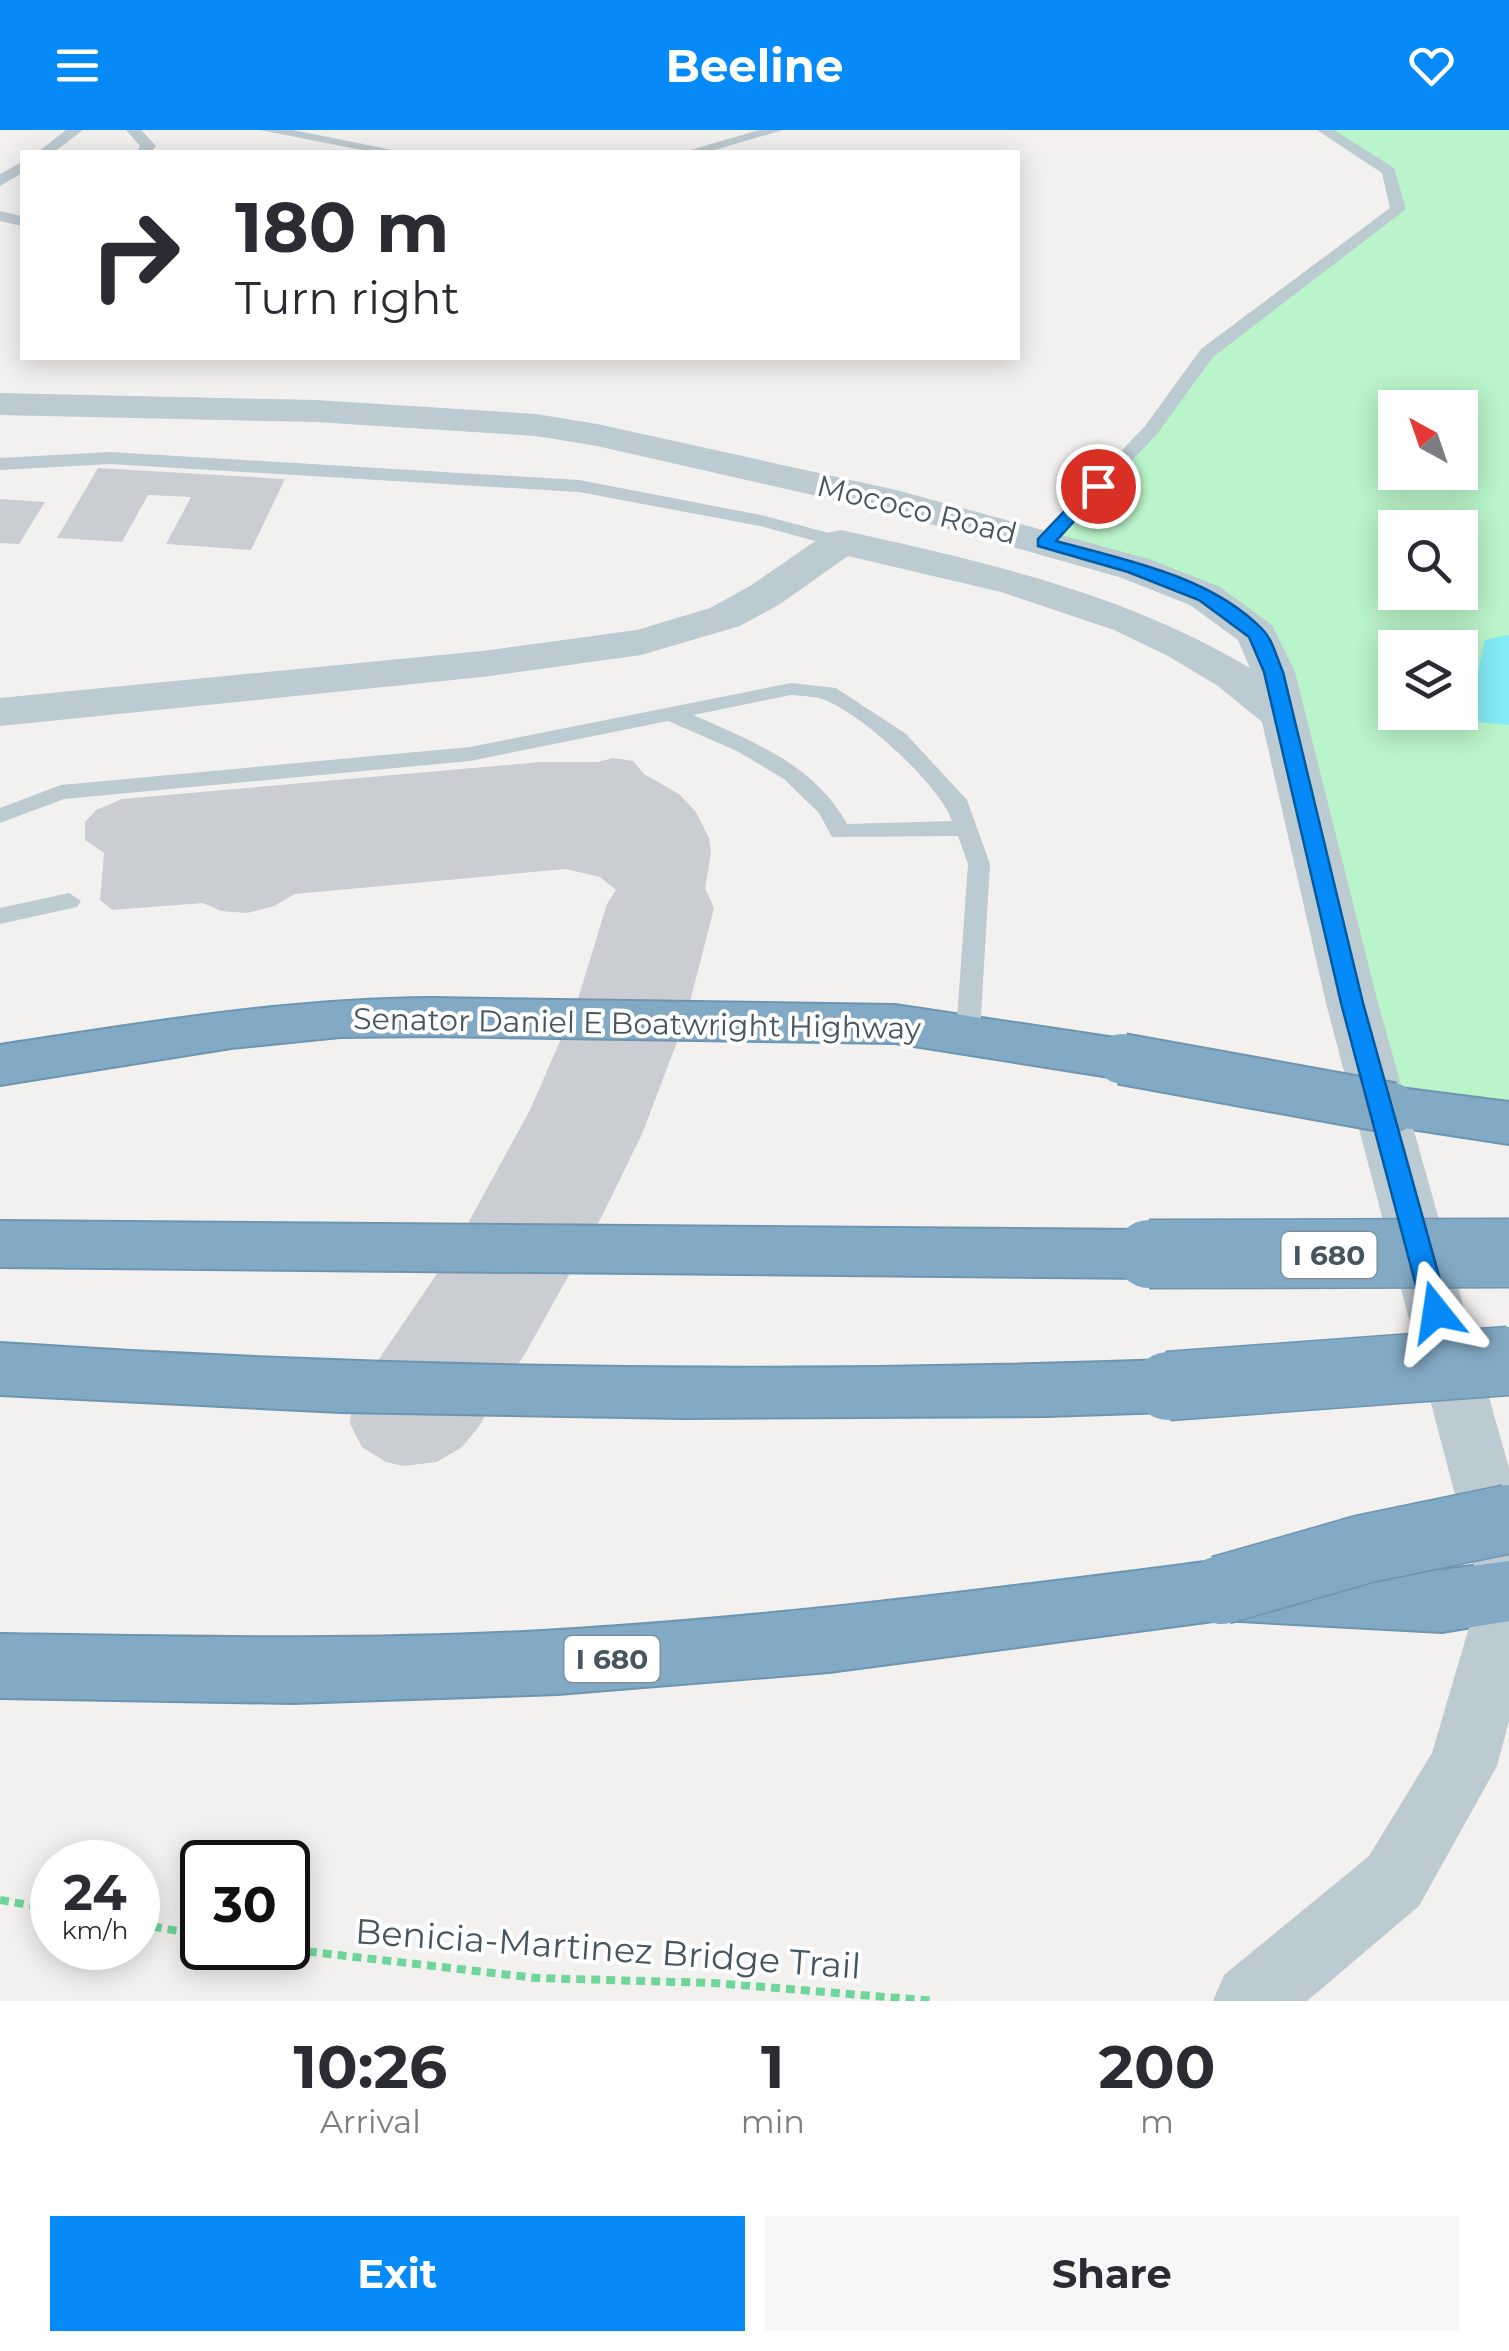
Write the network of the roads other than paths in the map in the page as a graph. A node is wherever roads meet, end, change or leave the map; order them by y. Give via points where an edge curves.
1 (76, 130) edge
2 (133, 130) edge
3 (267, 130) edge
4 (776, 130) edge
5 (1324, 130) edge
6 (48, 150) edge
7 (145, 150) edge
8 (382, 150) edge
9 (700, 150) edge
10 (0, 404) edge
11 (0, 464) edge
12 (841, 542) junction
13 (1044, 543) junction
14 (0, 712) edge
15 (672, 714) junction
16 (1281, 714) junction
17 (0, 816) edge
18 (968, 828) junction
19 (69, 902) dead end
20 (0, 916) edge
21 (968, 1032) junction
22 (0, 1064) edge
23 (1509, 1123) edge
24 (0, 1244) edge
25 (1509, 1254) edge
26 (1509, 1361) edge
27 (0, 1369) edge
28 (1509, 1518) edge
29 (1509, 1582) edge
30 (1221, 1590) junction
31 (1509, 1595) edge
32 (0, 1666) edge
33 (1250, 2001) edge

1 - 6 lane
2 - 7 lane
3 - 8 lane
4 - 9 lane
5 - 13 lane via 1390,172 1398,209 1207,353 1150,430
10 - 13 street, Mococo Road via 315,411 536,425 896,502
11 - 12 lane via 110,458 579,486
12 - 14 street via 725,617 641,642
12 - 16 street via 1031,586 1136,625 1246,682
13 - 16 street, Mococo Road via 1205,596 1257,634
15 - 17 lane via 470,754 61,792
15 - 18 lane via 770,760 830,806 840,832
15 - 18 lane via 791,690 829,693 898,739 956,800
16 - 29 street, Mococo Road
18 - 21 lane via 979,864 980,903
19 - 20 lane
21 - 22 highway, Senator Daniel E Boatwright Highway via 791,1020 340,1018
21 - 23 highway, Senator Daniel E Boatwright Highway, bridge via 1345,1101
24 - 25 highway, I 680, bridge
26 - 27 highway, bridge via 1168,1386 867,1393 432,1390
28 - 30 highway, I 680, bridge via 1364,1548
30 - 31 highway via 1442,1601
30 - 32 highway, I 680 via 848,1639 558,1662 292,1671
31 - 33 street via 1463,1766 1394,1881

